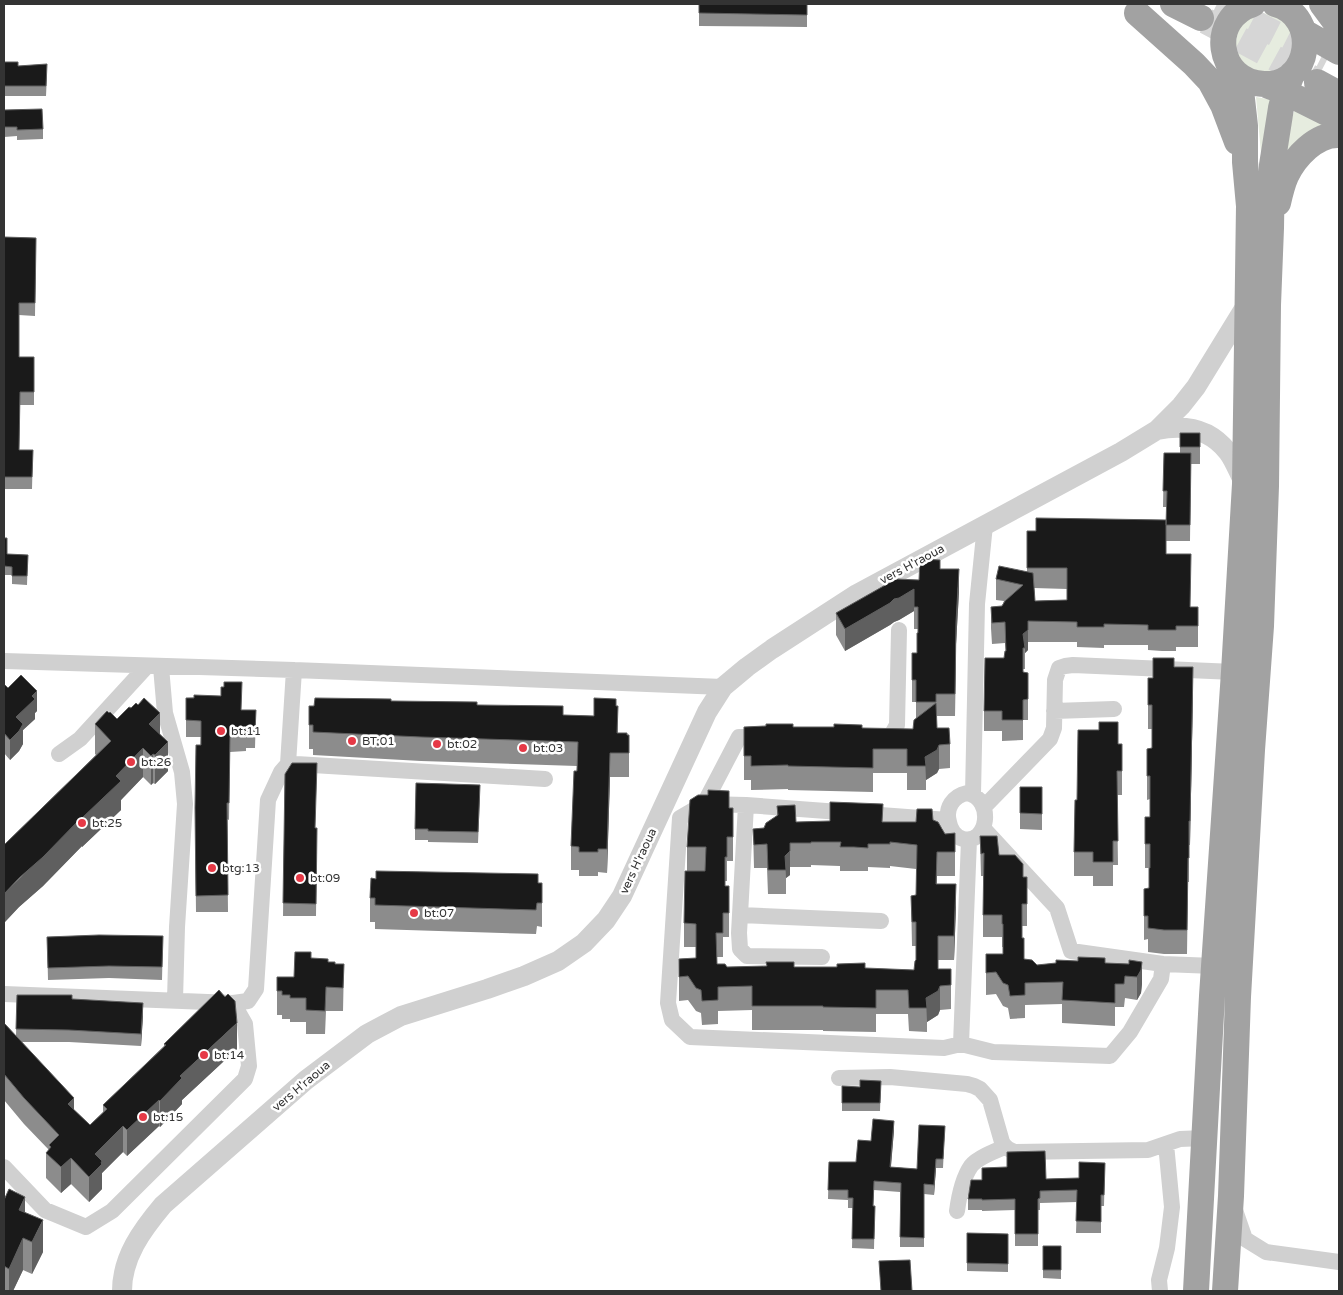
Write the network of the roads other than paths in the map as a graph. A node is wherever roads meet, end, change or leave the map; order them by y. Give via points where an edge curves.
1 (1174, 4) edge
2 (1249, 4) edge
3 (1275, 4) edge
4 (1322, 4) edge
5 (1128, 8) edge
6 (1201, 18) tunnel mouth
7 (1299, 19) edge
8 (1339, 28) edge
9 (1229, 65) junction
10 (1332, 71) edge
11 (1281, 83) junction
12 (1339, 119) edge
13 (1339, 135) edge
14 (1245, 162) junction
15 (1271, 228) junction
16 (1247, 304) junction
17 (1157, 430) junction
18 (1245, 484) junction
19 (985, 525) junction
20 (899, 630) dead end
21 (4, 661) edge
22 (154, 666) junction
23 (294, 670) junction
24 (1234, 672) junction
25 (723, 687) junction
26 (1114, 709) dead end
27 (1054, 711) junction
28 (786, 738) edge
29 (861, 738) edge
30 (59, 754) dead end
31 (288, 764) junction
32 (545, 779) dead end
33 (973, 794) junction
34 (704, 804) junction
35 (746, 805) junction
36 (984, 807) junction
37 (948, 820) junction
38 (983, 828) junction
39 (969, 840) junction
40 (740, 915) junction
41 (881, 921) dead end
42 (822, 957) dead end
43 (1163, 964) junction
44 (1214, 966) junction
45 (4, 994) edge
46 (175, 1000) junction
47 (233, 1003) junction
48 (961, 1044) junction
49 (839, 1078) dead end
50 (1204, 1138) junction
51 (1166, 1144) junction
52 (1005, 1147) junction
53 (4, 1168) edge
54 (1231, 1196) junction
55 (957, 1211) dead end
56 (1339, 1262) edge
57 (122, 1291) edge
58 (1160, 1291) edge
59 (1196, 1291) edge
60 (1225, 1291) edge

1 - 6 highway
2 - 9 highway via 1234,14 1226,26 1224,54
3 - 7 highway
4 - 8 highway
5 - 9 highway via 1204,48
5 - 14 highway via 1210,81 1224,105
7 - 10 highway
7 - 11 highway via 1306,44 1304,55
9 - 11 highway via 1240,77 1252,83
9 - 14 highway via 1242,99
11 - 12 highway
11 - 15 highway via 1272,165
13 - 15 highway via 1317,141 1294,164 1286,176
14 - 16 highway via 1249,206
15 - 54 highway via 1261,626 1238,997
16 - 17 street via 1196,387
16 - 18 highway
17 - 18 street via 1186,427 1202,431 1228,452
17 - 19 street, vers H'raoua
18 - 24 highway
19 - 25 street, vers H'raoua via 857,594 772,648
19 - 33 street via 977,604
20 - 29 street via 897,725 889,739
21 - 22 street
22 - 23 street
22 - 30 street via 80,739
22 - 46 street via 182,772 185,804
23 - 25 street
23 - 31 street
24 - 27 street via 1066,666 1059,668 1056,674
24 - 44 highway
25 - 57 street, vers H'raoua via 694,737 622,896 606,920 584,943 558,962 524,976 401,1016 367,1034 335,1057 163,1205 133,1246 126,1264
26 - 27 street
27 - 36 street via 1050,739
28 - 34 street via 739,737
31 - 32 street
31 - 47 street via 280,772 268,800 256,989 248,1001
33 - 36 street
33 - 37 street via 967,792 954,798
34 - 35 street
34 - 48 street via 680,818 668,1003 672,1020 690,1036 944,1048
35 - 37 street
35 - 40 street
36 - 38 street via 986,818
37 - 39 street via 952,831
38 - 39 street
38 - 43 street via 1057,908 1071,951
39 - 48 street
40 - 41 street
40 - 42 street via 740,949 747,956
43 - 44 street
43 - 48 street via 1161,979 1130,1032 1110,1056 993,1052
44 - 50 highway
45 - 46 street
46 - 47 street
47 - 53 street via 245,1024 250,1066 245,1079 112,1211 86,1227 45,1210
49 - 52 street via 890,1077 974,1086 990,1100
50 - 51 street via 1184,1138
50 - 59 highway
51 - 52 street via 1144,1150 1015,1152
51 - 58 street via 1172,1207 1159,1280
52 - 55 street via 971,1165 961,1186
54 - 56 street via 1245,1240 1266,1252
54 - 60 highway

